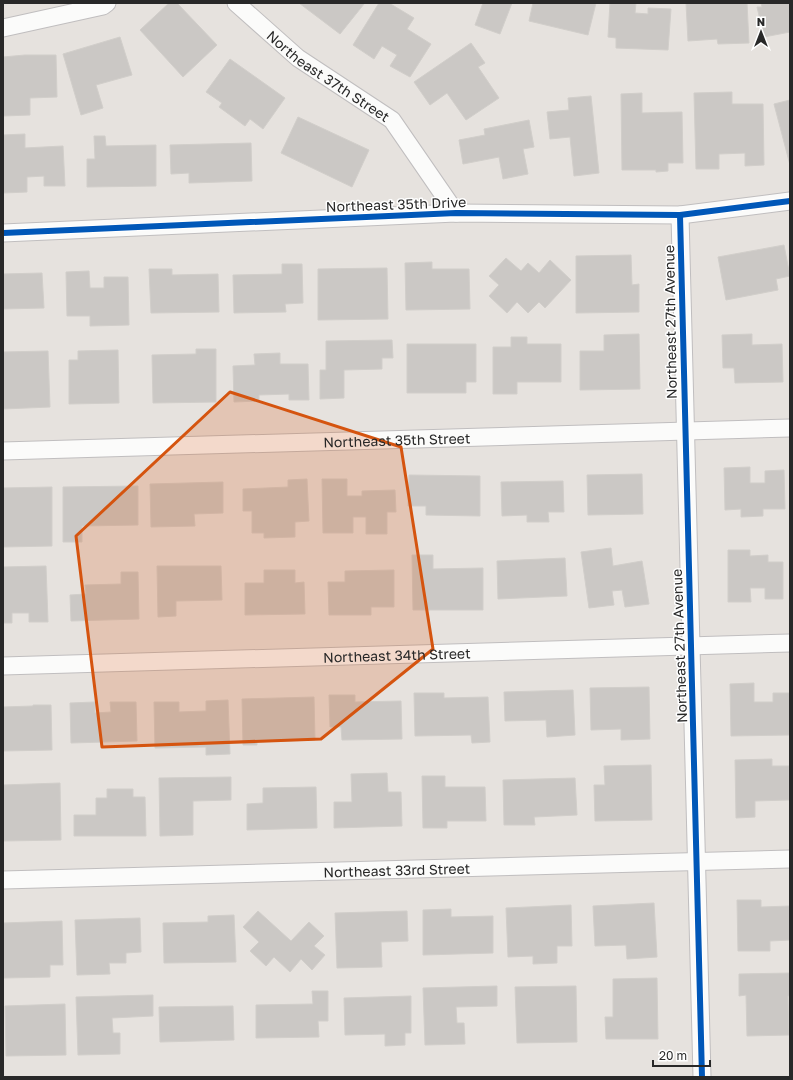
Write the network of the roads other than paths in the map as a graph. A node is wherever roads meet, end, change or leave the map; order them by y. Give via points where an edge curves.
1 (107, 3) edge
2 (236, 3) edge
3 (3, 28) edge
4 (790, 201) edge
5 (456, 213) junction
6 (680, 215) junction
7 (3, 233) edge
8 (790, 428) edge
9 (685, 431) junction
10 (3, 451) edge
11 (790, 643) edge
12 (691, 646) junction
13 (3, 666) edge
14 (790, 859) edge
15 (696, 862) junction
16 (3, 880) edge
17 (702, 1077) edge

1 - 3 street
2 - 5 street, Northeast 37th Street via 298,58 392,120
4 - 6 street, Northeast 35th Drive
5 - 6 street, Northeast 35th Drive
5 - 7 street, Northeast 35th Drive
6 - 9 street, Northeast 27th Avenue
8 - 9 street, Northeast 35th Street
9 - 10 street, Northeast 35th Street
9 - 12 street, Northeast 27th Avenue
11 - 12 street, Northeast 34th Street
12 - 13 street, Northeast 34th Street
12 - 15 street, Northeast 27th Avenue
14 - 15 street, Northeast 33rd Street
15 - 16 street, Northeast 33rd Street
15 - 17 street, Northeast 27th Avenue

